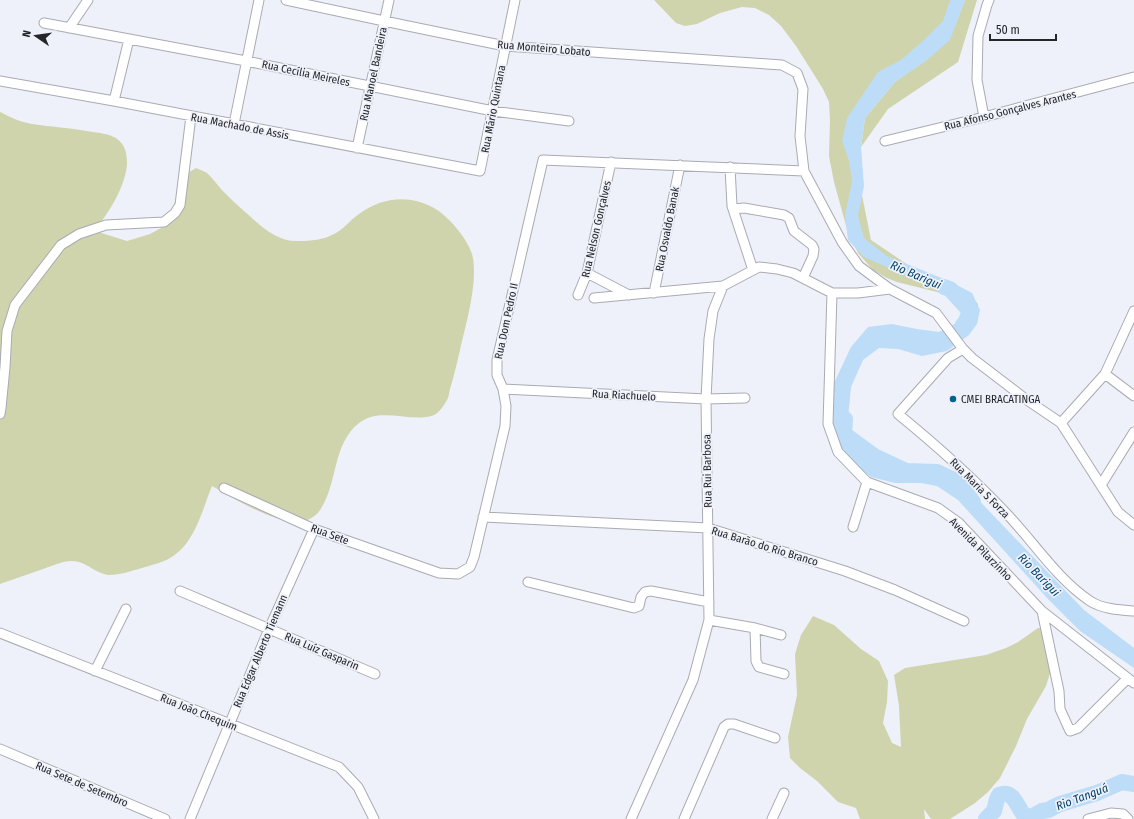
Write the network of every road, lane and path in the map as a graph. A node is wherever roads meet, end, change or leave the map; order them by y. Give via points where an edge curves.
1 (88, 0) edge
2 (259, 0) edge
3 (286, 0) edge
4 (388, 0) edge
5 (515, 0) edge
6 (989, 0) edge
7 (384, 21) junction
8 (44, 23) dead end
9 (69, 28) junction
10 (129, 39) junction
11 (505, 46) junction
12 (246, 61) junction
13 (1134, 77) edge
14 (0, 81) edge
15 (370, 86) junction
16 (114, 101) junction
17 (493, 111) junction
18 (191, 116) junction
19 (984, 117) junction
20 (569, 121) dead end
21 (234, 124) junction
22 (885, 141) dead end
23 (357, 148) junction
24 (611, 162) junction
25 (680, 165) junction
26 (730, 167) junction
27 (480, 171) joint
28 (804, 171) junction
29 (733, 209) junction
30 (753, 270) junction
31 (587, 273) junction
32 (803, 278) junction
33 (723, 286) junction
34 (890, 289) junction
35 (654, 293) junction
36 (832, 293) junction
37 (578, 295) dead end
38 (629, 295) junction
39 (594, 298) dead end
40 (1134, 314) edge
41 (962, 347) junction
42 (1104, 374) junction
43 (503, 389) junction
44 (1134, 396) edge
45 (745, 398) dead end
46 (706, 399) junction
47 (0, 414) edge
48 (1061, 423) junction
49 (1134, 432) edge
50 (867, 482) junction
51 (1101, 485) junction
52 (224, 488) dead end
53 (483, 517) junction
54 (1134, 525) edge
55 (854, 527) dead end
56 (708, 528) junction
57 (314, 529) junction
58 (439, 573) joint
59 (528, 582) dead end
60 (180, 591) dead end
61 (709, 602) junction
62 (126, 610) dead end
63 (1042, 611) junction
64 (1134, 611) edge
65 (709, 620) junction
66 (964, 621) dead end
67 (755, 628) junction
68 (270, 629) junction
69 (0, 633) edge
70 (781, 635) dead end
71 (96, 671) junction
72 (376, 674) dead end
73 (784, 674) dead end
74 (1131, 681) edge
75 (229, 724) junction
76 (775, 738) dead end
77 (0, 749) edge
78 (784, 793) dead end
79 (165, 819) edge
80 (190, 819) edge
81 (374, 819) edge
82 (631, 819) edge
83 (684, 819) edge
84 (772, 819) edge
85 (1088, 819) edge
86 (1128, 819) edge

1 - 9 street
2 - 12 street
3 - 7 street, Rua Monteiro Lobato
4 - 7 street, Rua Manoel Bandeira
5 - 11 street, Rua Mário Quintana
6 - 19 street via 978,36 977,80
7 - 11 street, Rua Monteiro Lobato
7 - 15 street, Rua Manoel Bandeira
8 - 9 street, Rua Cecília Meireles
9 - 10 street, Rua Cecília Meireles
10 - 12 street, Rua Cecília Meireles
10 - 16 street
11 - 17 street, Rua Mário Quintana
11 - 28 street, Rua Monteiro Lobato via 782,65 797,73 804,89 800,136
12 - 15 street, Rua Cecília Meireles
12 - 21 street
13 - 19 street, Rua Afonso Gonçalves Arantes
14 - 16 street, Rua Machado de Assis
15 - 17 street, Rua Cecília Meireles
15 - 23 street, Rua Manoel Bandeira
16 - 18 street, Rua Machado de Assis
17 - 20 street, Rua Cecília Meireles
17 - 27 street, Rua Mário Quintana
18 - 21 street, Rua Machado de Assis
18 - 47 street via 180,205 175,213 164,222 106,225 78,234 62,245 15,305 7,330
19 - 22 street, Rua Afonso Gonçalves Arantes
21 - 23 street, Rua Machado de Assis
23 - 27 street, Rua Machado de Assis
24 - 25 street
24 - 31 street, Rua Nelson Gonçalves
24 - 43 street, Rua Dom Pedro II via 543,160 497,360 497,375
25 - 26 street
25 - 35 street, Rua Osvaldo Banak
26 - 28 street
26 - 29 street
28 - 34 street via 842,242 859,266
29 - 30 street
29 - 32 street via 744,208 789,218 794,231 814,249
30 - 32 street via 759,267 776,269
30 - 33 street
31 - 37 street, Rua Nelson Gonçalves
31 - 38 street
32 - 36 street
33 - 35 street
33 - 46 street, Rua Rui Barbosa via 713,311
34 - 36 street
34 - 41 street via 936,313
35 - 38 street
36 - 50 street, Avenida Pilarzinho via 828,424 838,452
38 - 39 street
40 - 42 street
41 - 48 street via 972,358
41 - 64 street, Rua Maria S Forza via 948,358 898,414 939,448 1007,513 1062,578 1091,602 1113,610
42 - 44 street
42 - 48 street
43 - 46 street, Rua Riachuelo
43 - 53 street, Rua Dom Pedro II via 506,406 505,426
45 - 46 street, Rua Riachuelo
46 - 56 street, Rua Rui Barbosa
48 - 51 street
49 - 51 street
50 - 55 street
50 - 63 street, Avenida Pilarzinho via 938,508 959,523
51 - 54 street via 1118,512
52 - 57 street, Rua Sete
53 - 56 street, Rua Barão do Rio Branco
53 - 58 street, Rua Dom Pedro II via 470,567 458,574
56 - 61 street, Rua Rui Barbosa
56 - 66 street, Rua Barão do Rio Branco via 845,571 896,590
57 - 58 street, Rua Sete
57 - 68 street, Rua Edgar Alberto Tiemann
59 - 61 street via 634,608 639,606 645,592 651,591
60 - 68 street, Rua Luíz Gasparin
61 - 65 street, Rua Rui Barbosa
62 - 71 street
63 - 74 street, Avenida Pilarzinho
63 - 74 street via 1060,709 1070,731 1078,728
65 - 67 street
65 - 82 street, Rua Rui Barbosa via 693,680
67 - 70 street
67 - 73 street via 756,661 759,667
68 - 72 street, Rua Luíz Gasparin
68 - 75 street, Rua Edgar Alberto Tiemann
69 - 71 street, Rua João Chequim
71 - 75 street, Rua João Chequim
75 - 80 street, Rua Edgar Alberto Tiemann
75 - 81 street, Rua João Chequim via 339,767 358,787
76 - 83 street via 734,724 724,727
77 - 79 street, Rua Sete de Setembro
78 - 84 street
85 - 86 street via 1111,812 1123,814

